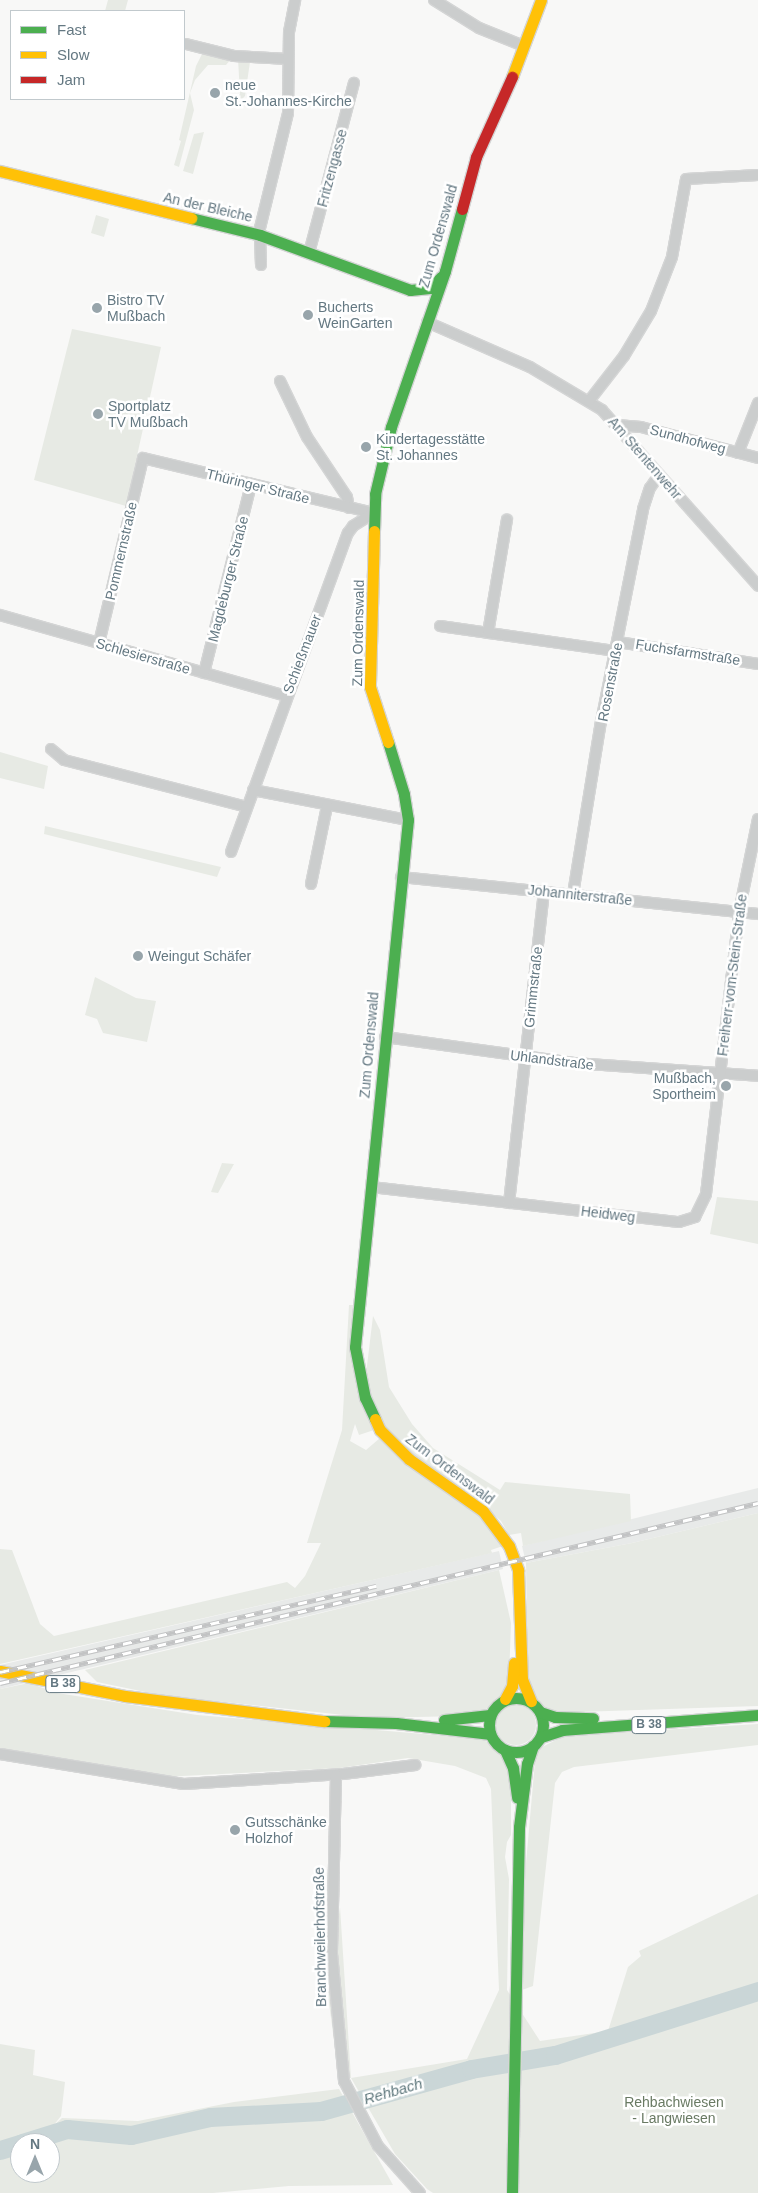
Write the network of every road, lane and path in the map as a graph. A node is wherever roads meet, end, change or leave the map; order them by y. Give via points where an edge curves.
1 (295, 0) edge
2 (434, 0) edge
3 (541, 0) edge
4 (186, 44) dead end
5 (524, 46) junction
6 (288, 59) junction
7 (354, 82) dead end
8 (0, 171) edge
9 (758, 175) edge
10 (260, 235) junction
11 (309, 253) junction
12 (261, 265) dead end
13 (445, 271) junction
14 (404, 289) junction
15 (432, 309) junction
16 (427, 322) junction
17 (280, 381) dead end
18 (589, 401) junction
19 (758, 403) edge
20 (617, 424) junction
21 (738, 453) junction
22 (143, 458) joint
23 (758, 458) edge
24 (659, 475) junction
25 (251, 484) junction
26 (349, 508) junction
27 (374, 513) junction
28 (507, 520) dead end
29 (758, 586) edge
30 (0, 615) edge
31 (440, 626) dead end
32 (488, 633) junction
33 (99, 643) junction
34 (617, 647) junction
35 (758, 664) edge
36 (204, 673) junction
37 (286, 696) junction
38 (51, 749) dead end
39 (253, 790) junction
40 (327, 806) junction
41 (247, 807) junction
42 (758, 819) edge
43 (408, 820) junction
44 (231, 852) dead end
45 (401, 877) junction
46 (311, 884) dead end
47 (544, 891) junction
48 (573, 894) junction
49 (739, 912) junction
50 (758, 914) edge
51 (385, 1037) junction
52 (526, 1057) junction
53 (720, 1072) junction
54 (758, 1076) edge
55 (371, 1187) junction
56 (510, 1203) junction
57 (520, 1614) junction
58 (0, 1671) edge
59 (505, 1699) junction
60 (531, 1702) junction
61 (540, 1712) junction
62 (758, 1713) edge
63 (490, 1715) junction
64 (396, 1723) junction
65 (490, 1734) junction
66 (537, 1742) junction
67 (505, 1750) junction
68 (0, 1754) edge
69 (415, 1765) dead end
70 (336, 1775) junction
71 (519, 1827) junction
72 (420, 2193) edge
73 (512, 2193) edge

1 - 6 street
2 - 5 street via 479,28
3 - 5 street, Zum Ordenswald
4 - 6 street via 234,56
5 - 13 street, Zum Ordenswald via 476,157
6 - 10 street via 288,112
7 - 11 street, Fritzengasse
8 - 10 street, An der Bleiche
9 - 18 street via 686,179 670,264 652,311 624,356
10 - 11 street, An der Bleiche
10 - 12 street
11 - 14 street, An der Bleiche
13 - 14 street, An der Bleiche via 430,288
13 - 15 street, Zum Ordenswald
14 - 15 street, An der Bleiche
15 - 16 street, Zum Ordenswald
16 - 18 street, Am Stentenwehr via 530,366
16 - 27 street, Zum Ordenswald via 384,452
17 - 26 street via 307,437 347,496
18 - 20 street, Am Stentenwehr
19 - 21 street
20 - 21 street, Sundhofweg via 641,427
20 - 24 street, Am Stentenwehr
21 - 23 street, Sundhofweg
22 - 25 street, Thüringer Straße
22 - 33 street, Pommernstraße
24 - 29 street, Am Stentenwehr
24 - 34 street, Rosenstraße via 650,488 643,509
25 - 26 street, Thüringer Straße
25 - 36 street, Magdeburger Straße
26 - 27 street, Thüringer Straße
27 - 37 street, Schießmauer via 348,533
27 - 43 street, Zum Ordenswald via 370,687 404,794
28 - 32 street
30 - 33 street, Schlesierstraße
31 - 32 street, Fuchsfarmstraße
32 - 34 street, Fuchsfarmstraße
33 - 36 street, Schlesierstraße
34 - 35 street, Fuchsfarmstraße
34 - 48 street, Rosenstraße
36 - 37 street, Schlesierstraße
37 - 39 street, Schießmauer
38 - 41 street via 64,760
39 - 40 street
39 - 41 street, Schießmauer
40 - 43 street
40 - 46 street
41 - 44 street, Schießmauer
42 - 49 street, Freiherr-vom-Stein-Straße
43 - 45 street, Zum Ordenswald
45 - 47 street, Johanniterstraße
45 - 51 street, Zum Ordenswald
47 - 48 street, Johanniterstraße
47 - 52 street, Grimmstraße
48 - 49 street, Johanniterstraße
49 - 50 street, Johanniterstraße
49 - 53 street, Freiherr-vom-Stein-Straße
51 - 52 street, Uhlandstraße
51 - 55 street, Zum Ordenswald
52 - 53 street, Uhlandstraße via 608,1066
52 - 56 street, Grimmstraße
53 - 54 street, Uhlandstraße
53 - 56 street, Heidweg via 706,1194 695,1218 679,1222
55 - 56 street, Heidweg
55 - 57 street, Zum Ordenswald via 361,1318 365,1347 361,1378 368,1408 390,1441 415,1464 483,1511 504,1538 518,1570
57 - 59 street, Zum Ordenswald via 512,1682
57 - 60 street, Zum Ordenswald via 522,1679
58 - 64 street, B 38 via 125,1696 227,1711 326,1721
59 - 60 street via 517,1697
59 - 63 street
60 - 61 street
61 - 62 street, B 38 via 555,1717 579,1718
61 - 66 street via 544,1724
62 - 66 street, B 38 via 562,1730
63 - 64 street, B 38
63 - 65 street
64 - 65 street, B 38
65 - 67 street
66 - 67 street via 518,1752
66 - 71 street via 527,1764
67 - 71 street via 513,1768
68 - 70 street via 184,1784
69 - 70 street
70 - 72 street, Branchweilerhofstraße via 332,1954 343,2072 350,2095 378,2146
71 - 73 street

